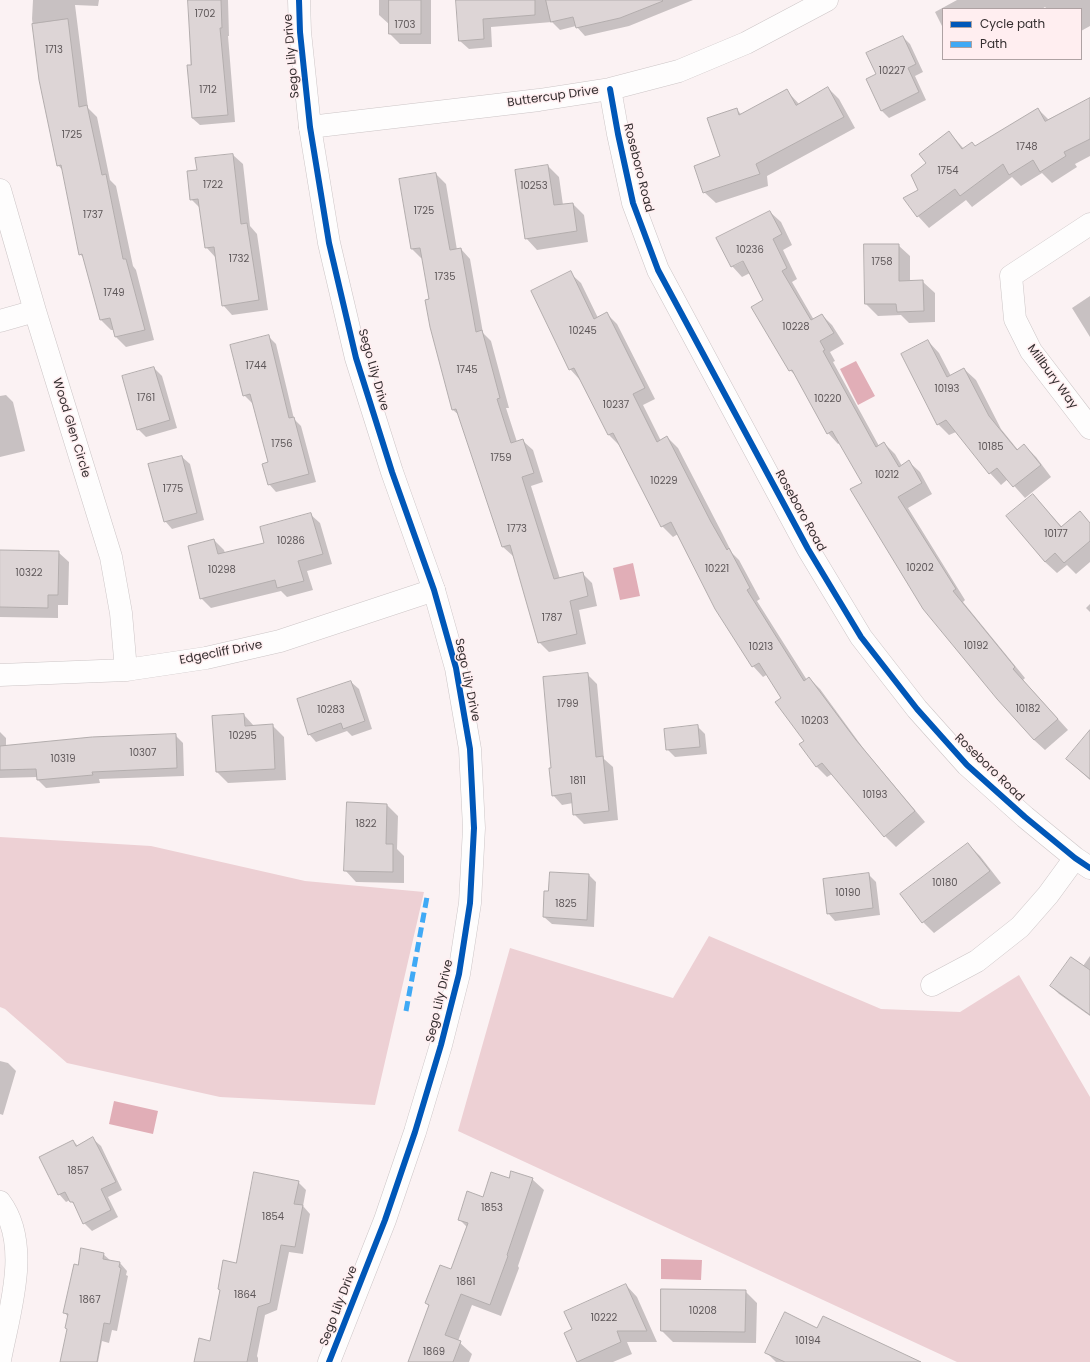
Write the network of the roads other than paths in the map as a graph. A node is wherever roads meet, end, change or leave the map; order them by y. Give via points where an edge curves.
1 (299, 0) edge
2 (827, 0) edge
3 (610, 90) junction
4 (310, 126) junction
5 (0, 190) edge
6 (1090, 224) edge
7 (35, 311) junction
8 (0, 321) edge
9 (1090, 428) edge
10 (434, 590) junction
11 (126, 670) junction
12 (0, 675) edge
13 (1082, 863) edge
14 (932, 985) dead end
15 (0, 1202) edge
16 (0, 1360) edge
17 (329, 1362) edge

1 - 4 street, Sego Lily Drive
2 - 3 street, Buttercup Drive via 746,43 713,57 679,71
3 - 4 street, Buttercup Drive
3 - 13 street, Roseboro Road via 634,203 658,270 808,548 861,637 917,708 967,765
4 - 10 street, Sego Lily Drive via 329,243 356,358 392,472
5 - 7 street, Wood Glen Circle
6 - 9 street, Millbury Way via 1011,276 1015,319 1031,351
7 - 8 street
7 - 11 street, Wood Glen Circle via 111,557 121,613
10 - 11 street, Edgecliff Drive via 280,641 206,658
10 - 17 street, Sego Lily Drive via 456,668 470,749 474,828 470,903 459,974 442,1045 385,1220
11 - 12 street, Edgecliff Drive
13 - 14 street via 1048,895 1020,927 977,961
15 - 16 street via 15,1235 17,1264

